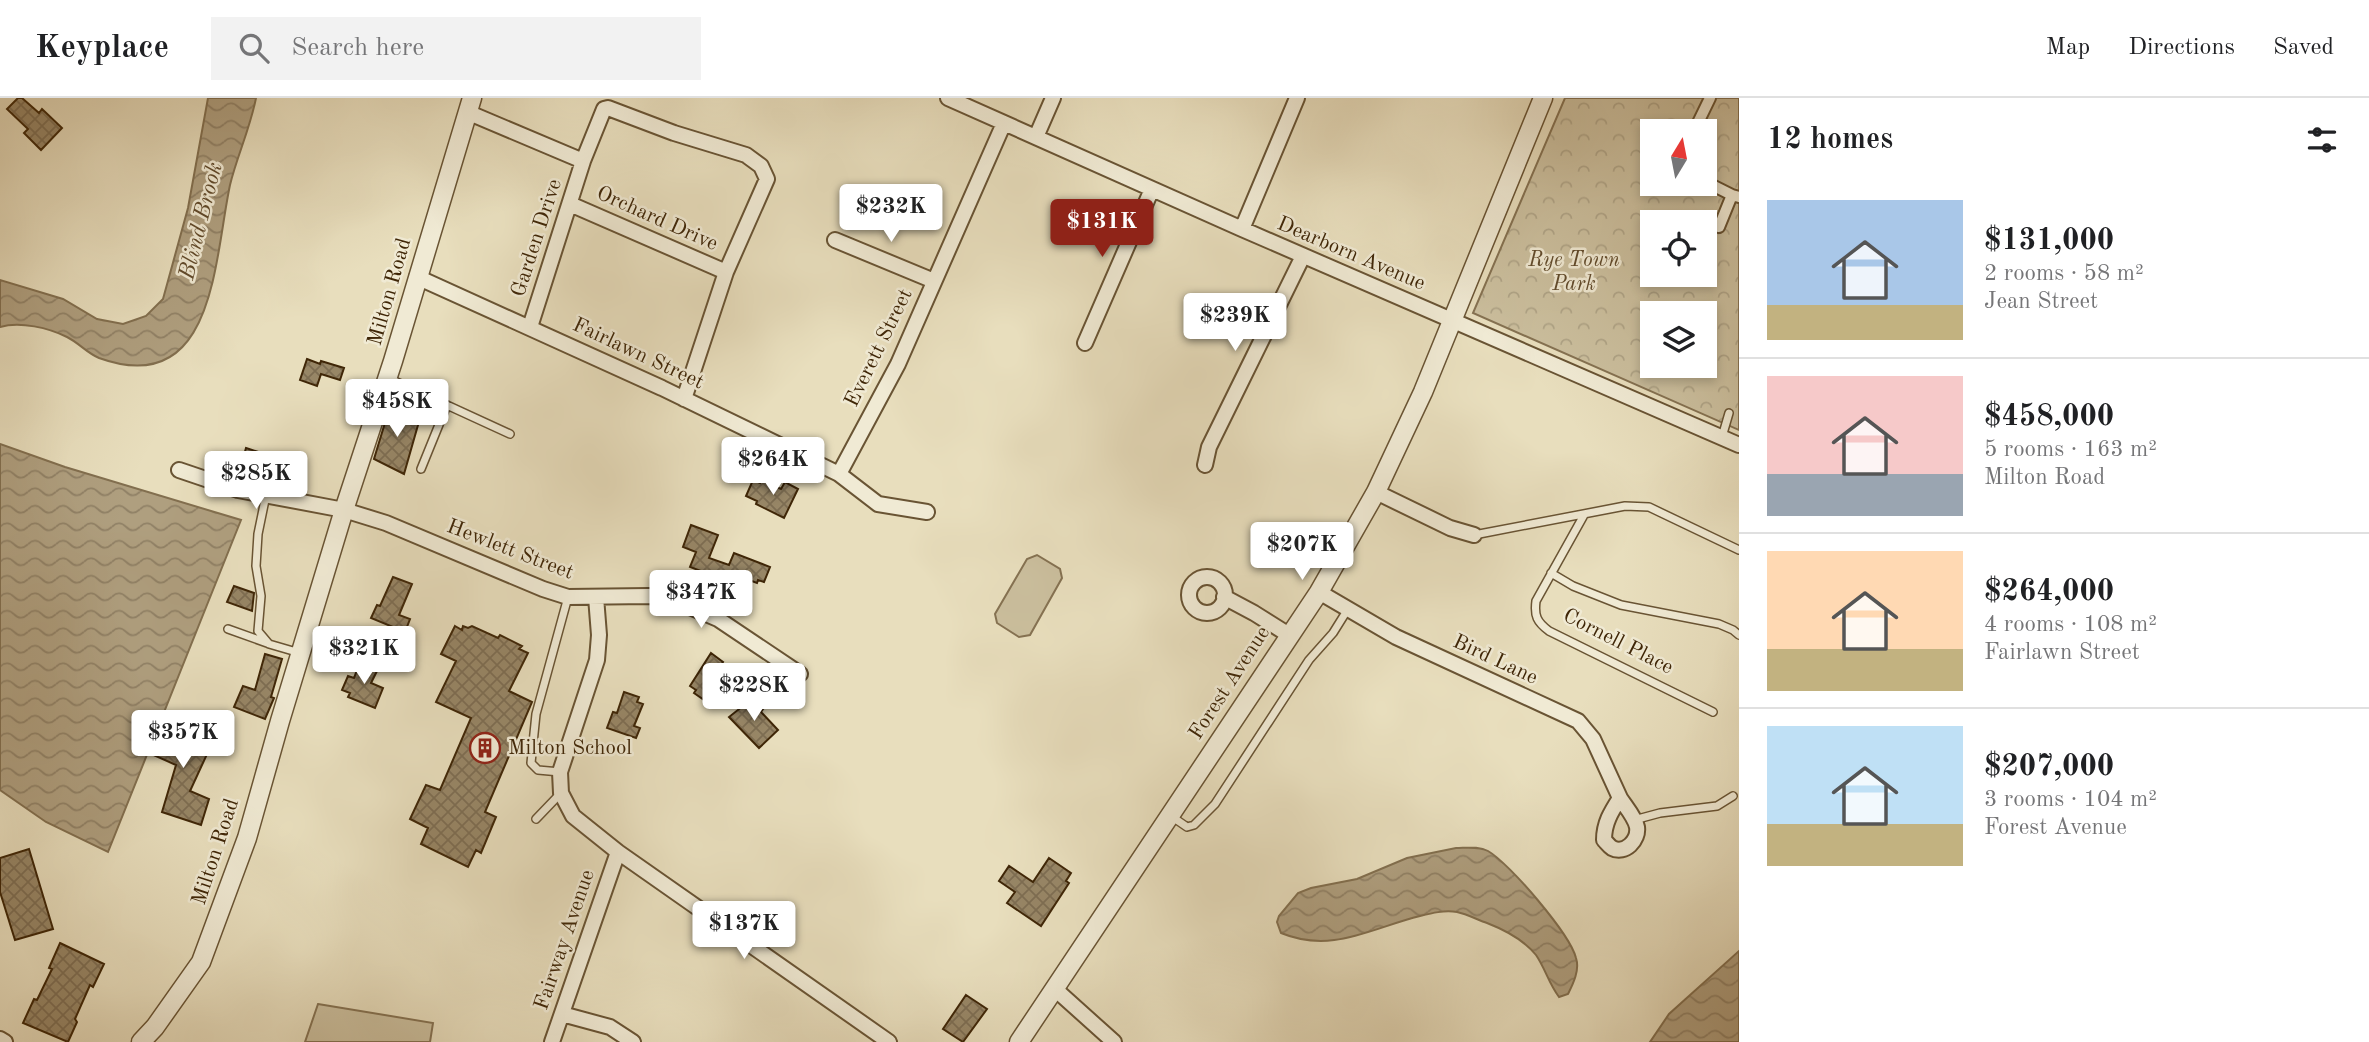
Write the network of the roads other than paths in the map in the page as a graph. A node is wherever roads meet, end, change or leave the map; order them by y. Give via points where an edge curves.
1 (948, 98) edge
2 (1053, 98) edge
3 (1297, 98) edge
4 (1543, 98) edge
5 (1710, 98) edge
6 (470, 105) edge
7 (1700, 119) edge
8 (1003, 122) junction
9 (1036, 137) junction
10 (754, 160) joint
11 (583, 161) junction
12 (1717, 187) edge
13 (1152, 189) junction
14 (1735, 196) edge
15 (570, 204) junction
16 (1719, 227) dead end
17 (1242, 229) junction
18 (835, 240) dead end
19 (1303, 256) junction
20 (726, 272) junction
21 (417, 277) junction
22 (934, 281) junction
23 (1452, 320) junction
24 (530, 327) junction
25 (1085, 343) dead end
26 (388, 378) junction
27 (684, 399) junction
28 (447, 405) junction
29 (1729, 413) dead end
30 (510, 434) dead end
31 (1722, 437) junction
32 (1739, 445) edge
33 (1205, 465) dead end
34 (421, 469) dead end
35 (179, 470) dead end
36 (839, 474) junction
37 (1376, 492) junction
38 (266, 495) junction
39 (344, 510) junction
40 (928, 512) dead end
41 (1584, 515) junction
42 (1474, 535) joint
43 (1739, 551) edge
44 (1551, 573) junction
45 (1319, 592) junction
46 (568, 597) junction
47 (596, 597) junction
48 (1224, 597) dead end
49 (1348, 609) junction
50 (228, 629) dead end
51 (1289, 635) junction
52 (1739, 635) edge
53 (270, 644) junction
54 (300, 653) junction
55 (800, 674) dead end
56 (1713, 712) dead end
57 (560, 772) junction
58 (561, 793) junction
59 (1733, 796) dead end
60 (1620, 798) junction
61 (1170, 816) junction
62 (536, 819) dead end
63 (1634, 821) junction
64 (618, 852) junction
65 (1055, 989) junction
66 (562, 1014) junction
67 (0, 1039) edge
68 (5, 1042) edge
69 (141, 1042) edge
70 (552, 1042) edge
71 (633, 1042) edge
72 (889, 1042) edge
73 (1018, 1042) edge
74 (1114, 1042) edge

1 - 8 street, Dearborn Avenue
2 - 9 street
3 - 17 street
4 - 23 street, Forest Avenue
5 - 7 street
6 - 11 street, Garden Drive
6 - 21 street, Milton Road
8 - 9 street, Dearborn Avenue
8 - 22 street, Everett Street
9 - 13 street, Dearborn Avenue
10 - 11 street, Garden Drive via 608,108
10 - 20 street, Orchard Drive via 767,179
11 - 15 street, Garden Drive
12 - 14 street
13 - 17 street, Dearborn Avenue
13 - 25 street
14 - 16 street
15 - 20 street, Orchard Drive
15 - 24 street, Garden Drive
17 - 19 street, Dearborn Avenue
18 - 22 street
19 - 23 street, Dearborn Avenue
19 - 33 street via 1209,447
20 - 27 street, Orchard Drive
21 - 24 street, Fairlawn Street
21 - 26 street, Milton Road
22 - 36 street, Everett Street via 898,363
23 - 31 street, Dearborn Avenue
23 - 37 street, Forest Avenue
24 - 27 street, Fairlawn Street
26 - 28 lane
26 - 39 street, Milton Road
27 - 36 street, Fairlawn Street
28 - 30 lane
28 - 34 lane
29 - 31 lane
31 - 32 street, Dearborn Avenue
35 - 38 street, Hewlett Street
36 - 40 street, Fairlawn Street via 878,504
37 - 42 street
37 - 45 street, Forest Avenue
38 - 39 street, Hewlett Street
38 - 53 lane via 256,566 261,596 258,631
39 - 46 street, Hewlett Street
39 - 54 street, Milton Road
41 - 42 lane
41 - 43 lane via 1625,506 1649,507
41 - 44 lane, Cornell Place
44 - 52 lane via 1621,605 1719,624
44 - 56 lane, Cornell Place via 1536,601 1538,622
45 - 49 street, Bird Lane
45 - 51 street, Forest Avenue
46 - 47 street, Hewlett Street
46 - 57 lane via 536,714 531,751 531,763 538,770
47 - 55 street via 649,596 687,604 718,619
47 - 57 street, Hewlett Street via 597,660
48 - 51 street
49 - 60 street, Bird Lane via 1396,637 1578,721 1593,739
49 - 61 lane via 1215,804 1187,827
50 - 53 lane
51 - 61 street, Forest Avenue
53 - 54 lane
54 - 69 street, Milton Road via 247,838 201,962
57 - 58 street, Hewlett Street
58 - 62 lane
58 - 64 street, Hewlett Street via 572,816
59 - 63 lane via 1717,806
60 - 63 street, Bird Lane
60 - 63 street via 1608,818 1604,840 1617,849 1631,845 1637,827
61 - 65 street, Forest Avenue
64 - 66 street, Fairway Avenue
64 - 72 street, Hewlett Street
65 - 73 street, Forest Avenue
65 - 74 street
66 - 70 street, Fairway Avenue
66 - 71 street via 610,1027
67 - 68 street

